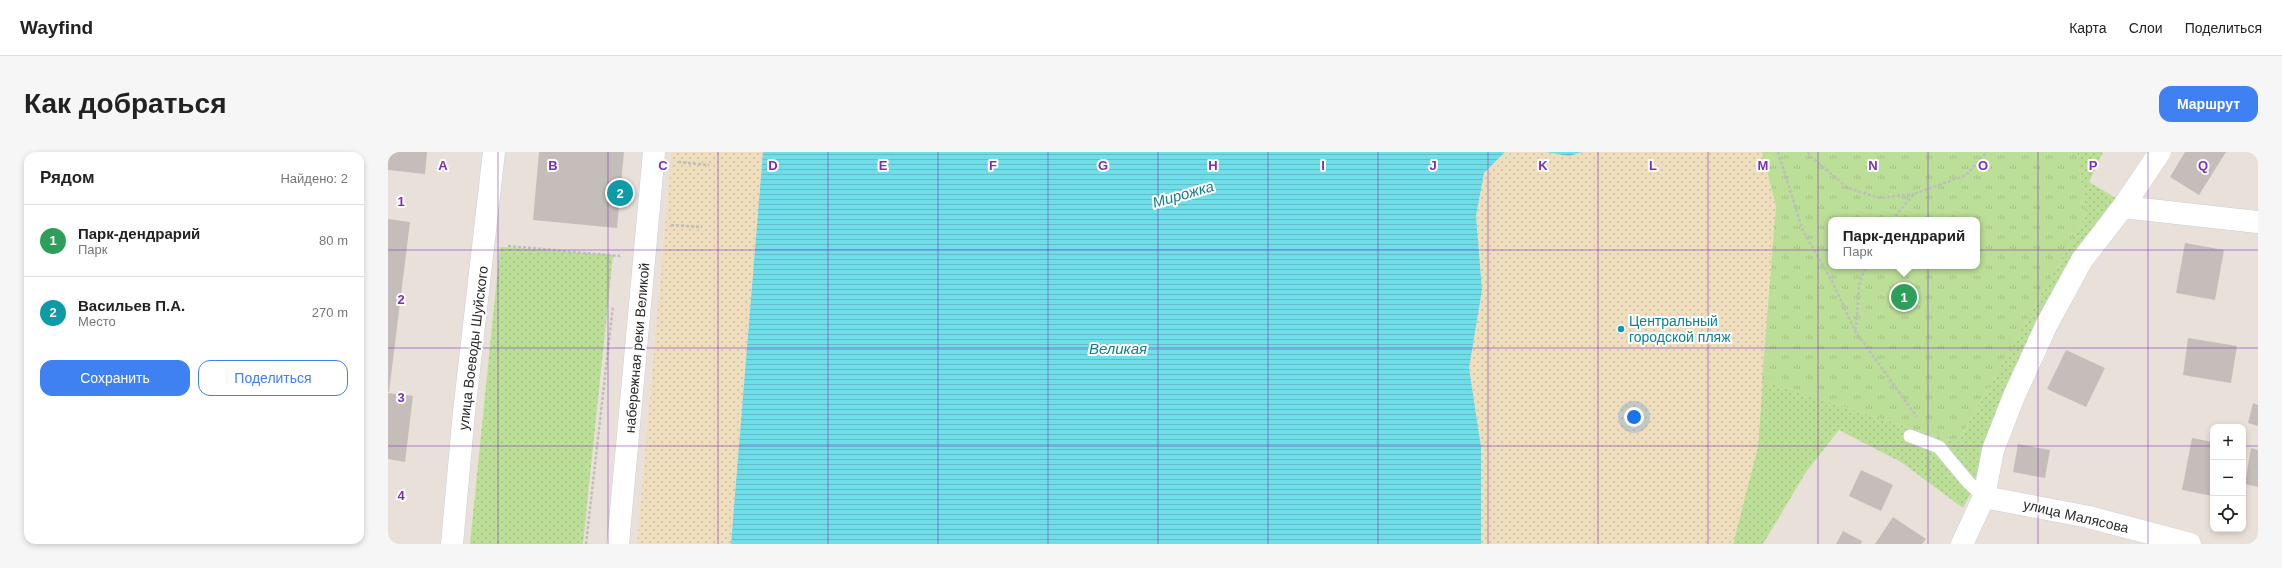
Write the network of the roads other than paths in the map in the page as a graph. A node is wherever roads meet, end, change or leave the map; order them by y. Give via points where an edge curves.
1 (494, 152) edge
2 (2160, 152) edge
3 (654, 156) edge
4 (2123, 207) junction
5 (2258, 222) edge
6 (1910, 436) dead end
7 (1984, 497) junction
8 (452, 544) edge
9 (618, 544) edge
10 (1962, 544) edge
11 (2190, 544) edge

1 - 8 street, улица Воеводы Шуйского via 464,412
2 - 4 street
3 - 9 street, набережная реки Великой
4 - 5 street
4 - 7 street via 2082,260 2047,324 1993,450
6 - 7 lane via 1939,447
7 - 10 street
7 - 11 street, улица Малясова via 2089,518

